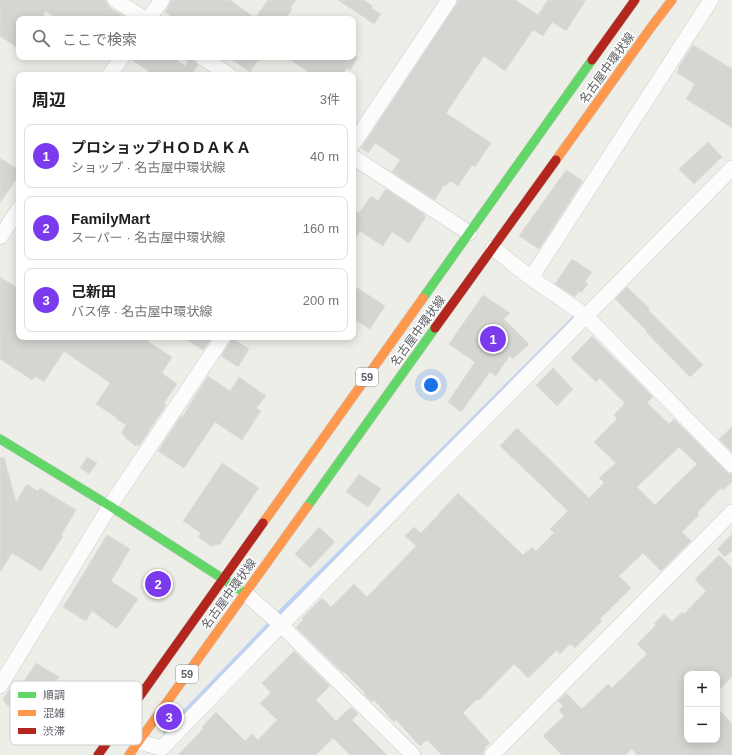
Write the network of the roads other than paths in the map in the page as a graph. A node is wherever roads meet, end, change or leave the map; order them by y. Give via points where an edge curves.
1 (115, 0) edge
2 (162, 0) edge
3 (449, 0) edge
4 (635, 0) edge
5 (672, 0) edge
6 (711, 0) edge
7 (142, 16) edge
8 (149, 16) edge
9 (120, 60) edge
10 (206, 60) edge
11 (112, 72) edge
12 (224, 72) edge
13 (356, 140) edge
14 (356, 159) edge
15 (732, 168) edge
16 (16, 213) edge
17 (469, 233) junction
18 (0, 237) edge
19 (493, 248) junction
20 (531, 278) junction
21 (581, 312) junction
22 (221, 340) edge
23 (0, 438) edge
24 (732, 465) edge
25 (110, 506) junction
26 (732, 512) edge
27 (224, 579) junction
28 (245, 593) junction
29 (276, 621) junction
30 (0, 686) edge
31 (142, 694) edge
32 (142, 736) edge
33 (142, 743) edge
34 (105, 745) edge
35 (136, 745) edge
36 (98, 755) edge
37 (129, 755) edge
38 (413, 755) edge
39 (492, 755) edge

1 - 7 street
2 - 8 street
3 - 13 street
4 - 17 main road, 名古屋中環状線 / 59
5 - 19 main road, 名古屋中環状線 / 59
6 - 20 street
9 - 11 street
10 - 12 street
14 - 17 street
15 - 21 street
16 - 18 street
17 - 27 main road, 名古屋中環状線 / 59
19 - 20 street
19 - 28 main road, 名古屋中環状線 / 59
20 - 21 street
21 - 24 street
21 - 29 street
22 - 25 street
23 - 25 main road
25 - 27 main road
25 - 30 street
26 - 39 street
27 - 28 main road
27 - 31 main road, 名古屋中環状線 / 59
28 - 29 street
28 - 32 main road, 名古屋中環状線 / 59
29 - 33 street via 162,748
29 - 38 street
34 - 36 main road, 名古屋中環状線 / 59
35 - 37 main road, 名古屋中環状線 / 59

